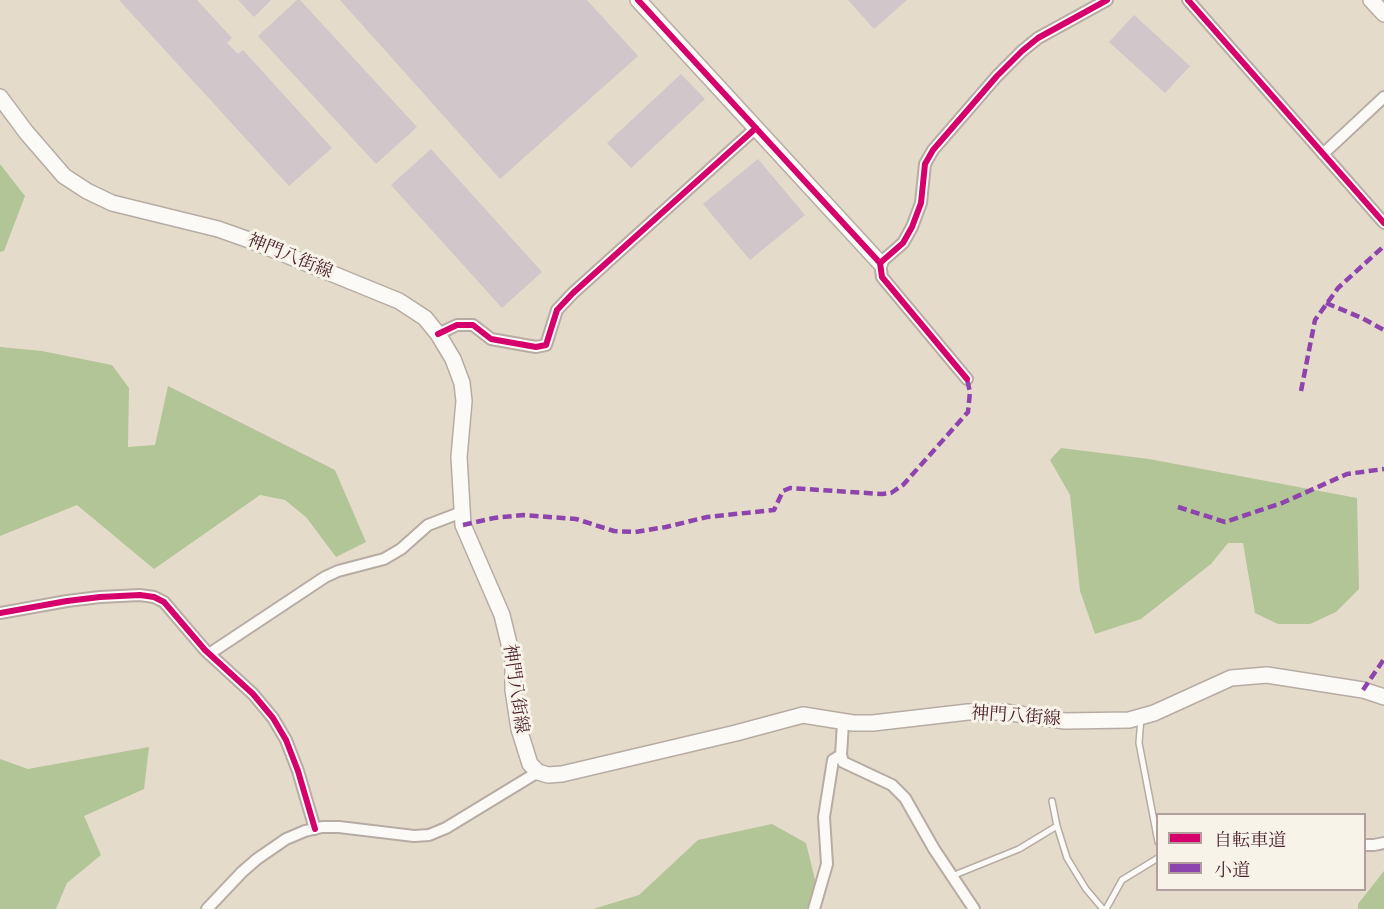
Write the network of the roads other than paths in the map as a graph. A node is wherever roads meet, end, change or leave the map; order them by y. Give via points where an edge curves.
1 (638, 0) edge
2 (1107, 0) edge
3 (1188, 0) edge
4 (1371, 0) edge
5 (1384, 14) edge
6 (0, 97) edge
7 (1384, 97) edge
8 (756, 128) junction
9 (1323, 154) junction
10 (1384, 223) edge
11 (880, 263) junction
12 (438, 334) junction
13 (967, 379) dead end
14 (462, 512) junction
15 (0, 613) edge
16 (209, 654) junction
17 (1384, 697) edge
18 (1141, 717) junction
19 (843, 723) junction
20 (841, 755) junction
21 (538, 772) junction
22 (1052, 801) dead end
23 (1056, 826) junction
24 (315, 828) junction
25 (1156, 832) edge
26 (1384, 843) edge
27 (1366, 844) edge
28 (1156, 859) edge
29 (952, 876) junction
30 (207, 909) edge
31 (814, 909) edge
32 (974, 909) edge
33 (1104, 909) edge

1 - 8 main road
2 - 11 street via 1022,51 933,150 925,164 921,203 912,227 903,243
3 - 9 street
4 - 5 main road
6 - 12 main road, 神門八街線 via 48,159 87,191 112,203 252,241 399,301 424,318
7 - 9 street
8 - 11 main road
8 - 12 street via 573,293 557,310 546,345 536,347 490,339 473,325 457,325
9 - 10 street
11 - 13 street via 882,277
12 - 14 main road, 神門八街線 via 462,383
14 - 16 street via 428,525 384,559 325,576
14 - 21 main road, 神門八街線 via 502,615 513,660 519,729 530,764
15 - 16 street via 99,597 154,597 164,602
16 - 24 street via 273,718 298,771
17 - 18 main road, 神門八街線 via 1288,678 1249,676 1231,678
18 - 19 main road, 神門八街線 via 1065,721 1005,712 968,712
18 - 25 lane via 1138,743
19 - 20 street
19 - 21 main road, 神門八街線 via 803,714 562,774 548,776
20 - 29 street via 843,762 892,785 905,798
20 - 31 street via 833,760 825,817 827,864
21 - 24 street via 429,835 339,826
22 - 23 lane
23 - 29 lane via 1019,849
23 - 33 lane via 1067,858 1086,890
24 - 30 street via 286,839 257,859
26 - 27 street
28 - 33 lane via 1122,880
29 - 32 street

